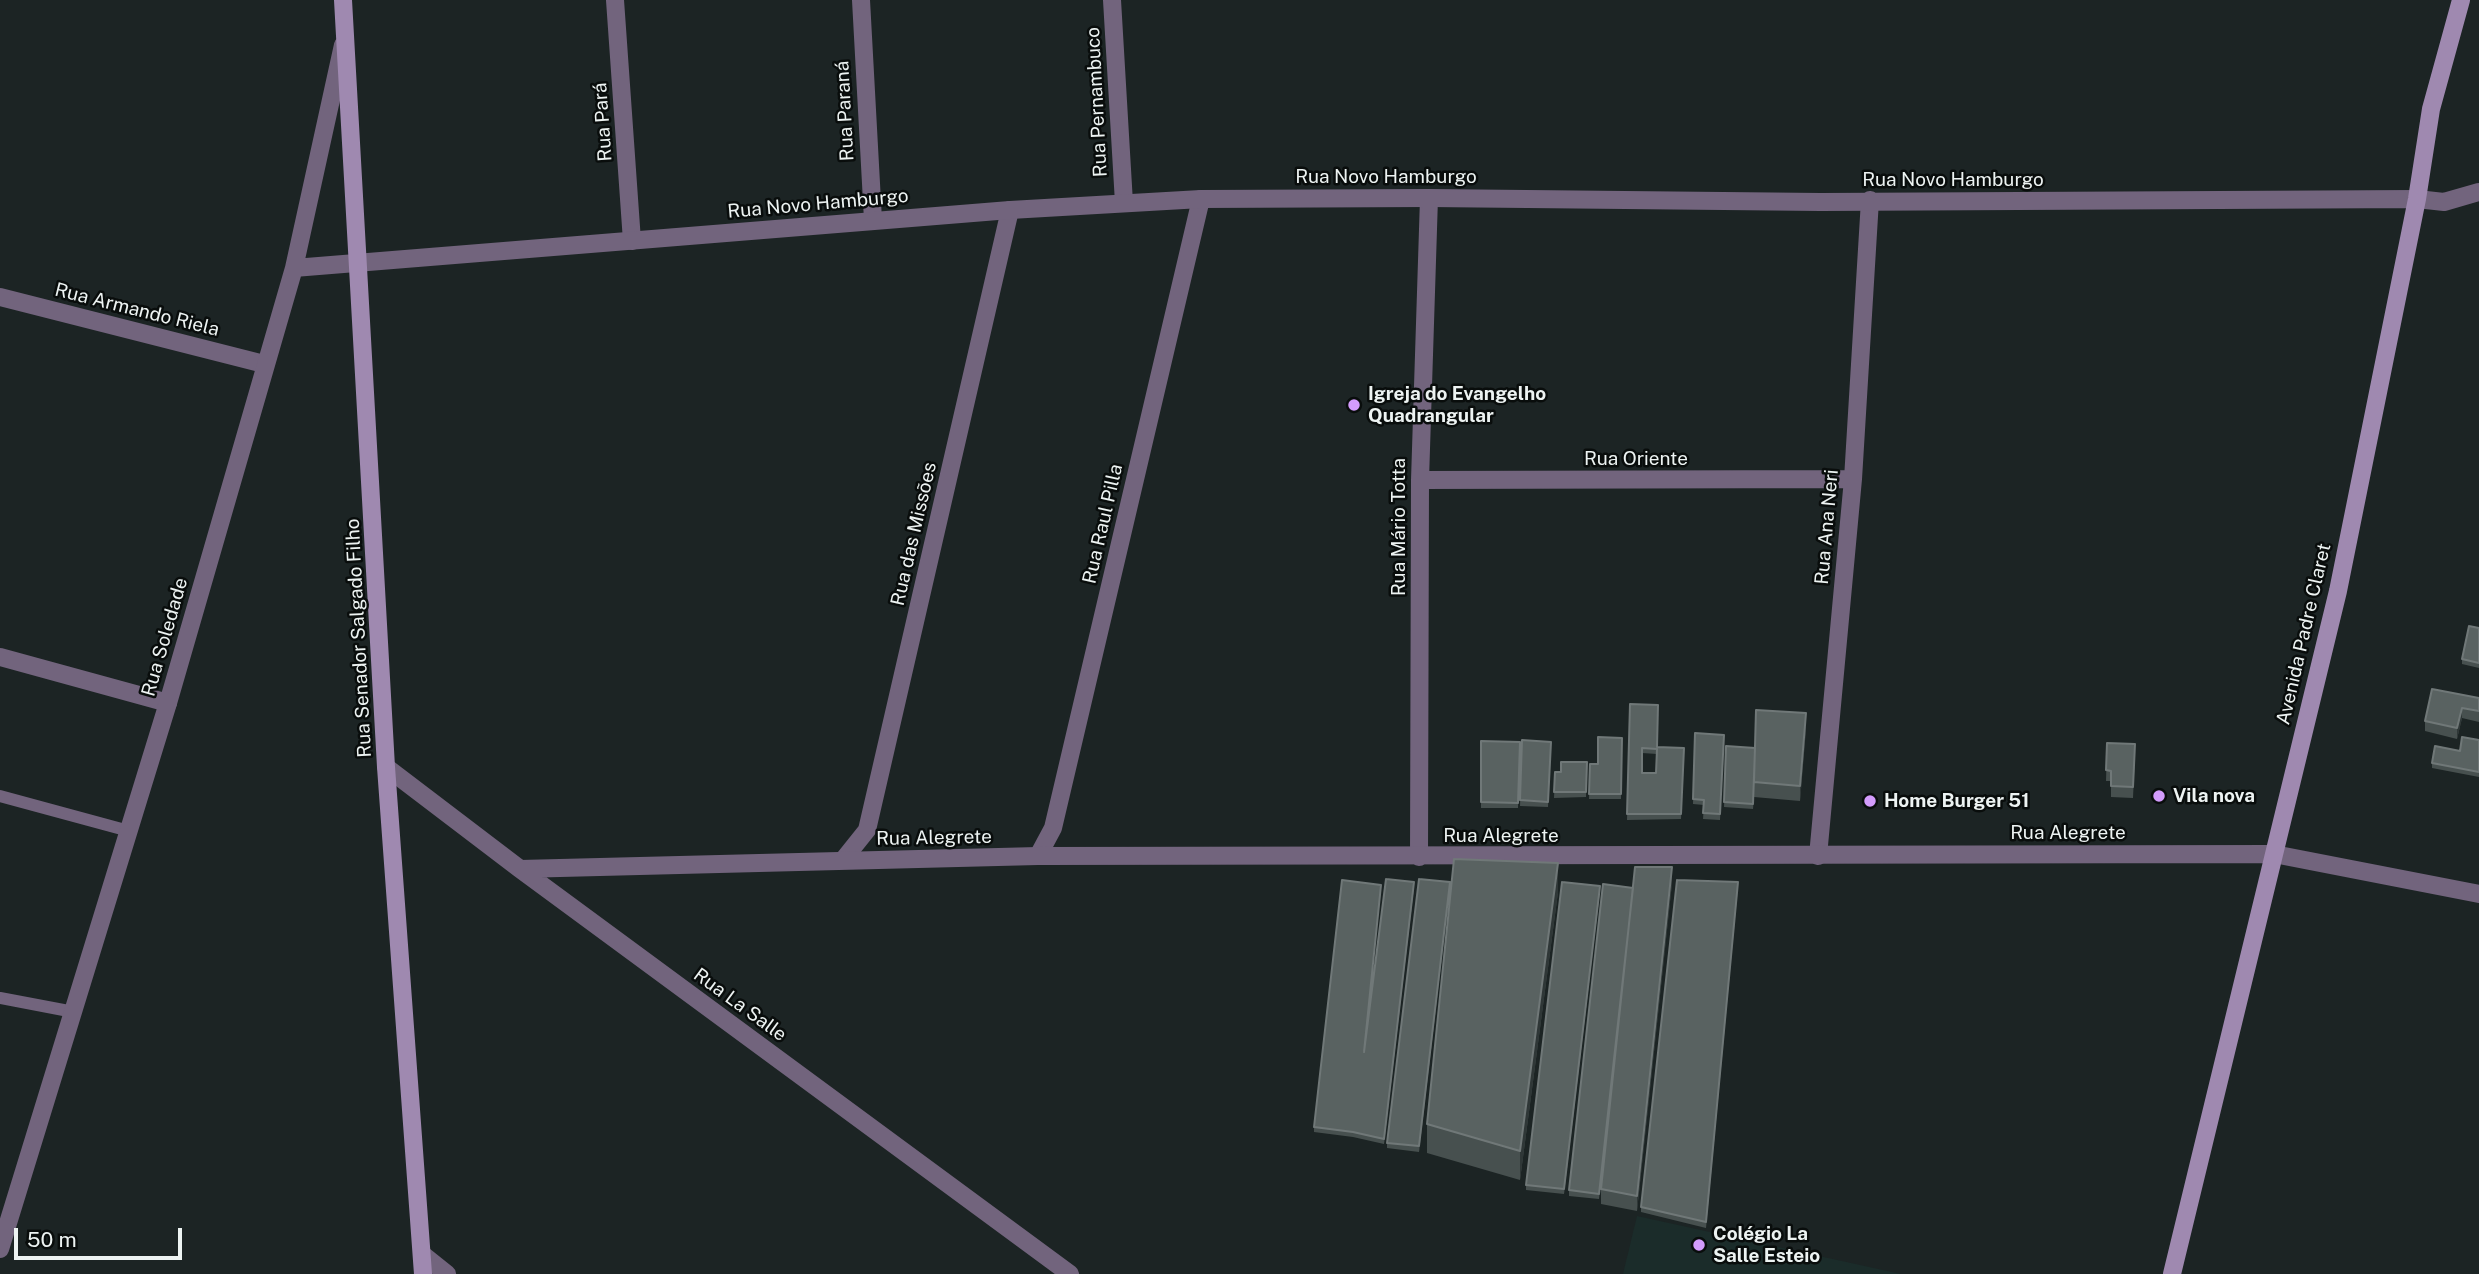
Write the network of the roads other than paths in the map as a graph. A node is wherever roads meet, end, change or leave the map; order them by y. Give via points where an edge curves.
1 (343, 0) edge
2 (615, 0) edge
3 (861, 0) edge
4 (1112, 0) edge
5 (2461, 0) edge
6 (346, 31) junction
7 (2479, 192) edge
8 (1201, 198) junction
9 (1429, 198) junction
10 (1870, 200) junction
11 (2417, 200) junction
12 (1124, 202) junction
13 (1010, 210) junction
14 (873, 220) junction
15 (632, 241) junction
16 (360, 262) junction
17 (293, 268) junction
18 (0, 298) edge
19 (264, 364) junction
20 (1420, 480) junction
21 (1853, 480) junction
22 (0, 657) edge
23 (168, 703) junction
24 (386, 767) junction
25 (0, 796) edge
26 (129, 831) junction
27 (2274, 854) junction
28 (1038, 856) junction
29 (1818, 856) junction
30 (1419, 857) junction
31 (843, 860) junction
32 (520, 869) junction
33 (2479, 894) edge
34 (0, 998) edge
35 (74, 1012) junction
36 (0, 1249) edge
37 (422, 1254) junction
38 (423, 1274) edge
39 (447, 1274) edge
40 (1070, 1274) edge
41 (2172, 1274) edge

1 - 6 main road, Rua Senador Salgado Filho
2 - 15 street, Rua Pará
3 - 14 street, Rua Paraná
4 - 12 street, Rua Pernambuco
5 - 11 main road, Avenida Padre Claret via 2431,109
6 - 16 main road, Rua Senador Salgado Filho
6 - 17 street, Rua Soledade
7 - 11 street, Rua Novo Hamburgo via 2444,202
8 - 9 street, Rua Novo Hamburgo
8 - 12 street, Rua Novo Hamburgo
8 - 28 street, Rua Raul Pilla via 1053,828
9 - 10 street, Rua Novo Hamburgo
9 - 20 street, Rua Mário Totta
10 - 11 street, Rua Novo Hamburgo
10 - 21 street, Rua Ana Neri
11 - 27 main road, Avenida Padre Claret via 2338,591
12 - 13 street, Rua Novo Hamburgo
13 - 14 street, Rua Novo Hamburgo
13 - 31 street, Rua das Missões via 867,830
14 - 15 street, Rua Novo Hamburgo
15 - 16 street, Rua Novo Hamburgo
16 - 17 street, Rua Novo Hamburgo
16 - 24 main road, Rua Senador Salgado Filho
17 - 19 street, Rua Soledade
18 - 19 street, Rua Armando Riela
19 - 23 street, Rua Soledade
20 - 21 street, Rua Oriente
20 - 30 street, Rua Mário Totta
21 - 29 street, Rua Ana Neri
22 - 23 street
23 - 26 street, Rua Soledade
24 - 32 street, Rua La Salle
24 - 37 main road, Rua Senador Salgado Filho
25 - 26 lane
26 - 35 street, Rua Soledade
27 - 29 street, Rua Alegrete
27 - 33 street, Rua Alegrete
27 - 41 main road, Avenida Padre Claret
28 - 30 street, Rua Alegrete
28 - 31 street, Rua Alegrete
29 - 30 street, Rua Alegrete
31 - 32 street, Rua Alegrete
32 - 40 street, Rua La Salle
34 - 35 lane
35 - 36 street, Rua Soledade
37 - 38 main road, Rua Senador Salgado Filho
37 - 39 street

